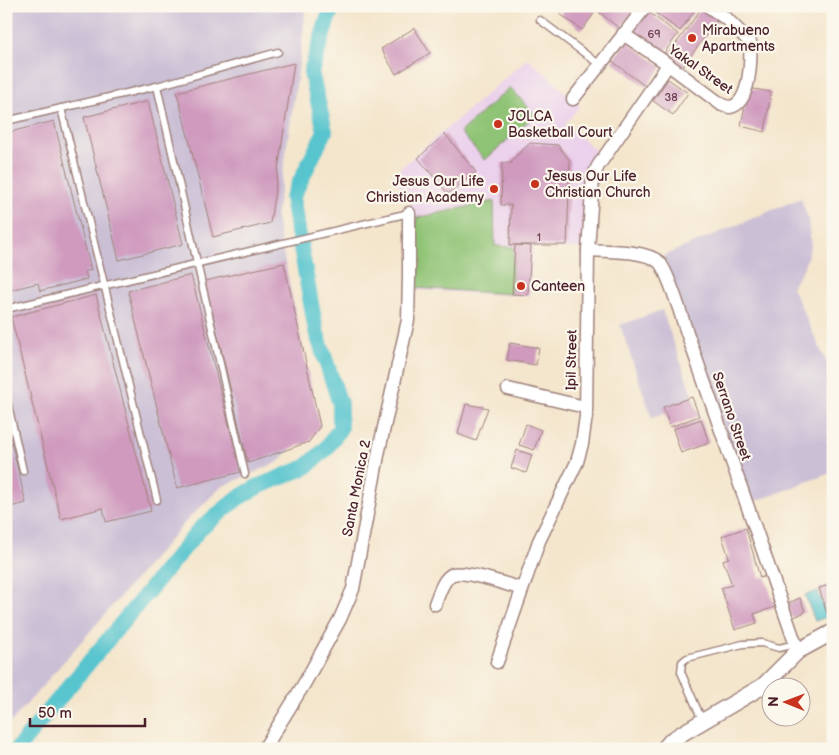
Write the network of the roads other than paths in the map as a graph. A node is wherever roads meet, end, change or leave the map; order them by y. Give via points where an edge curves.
1 (646, 6) edge
2 (708, 6) edge
3 (540, 20) dead end
4 (624, 34) junction
5 (278, 52) dead end
6 (600, 65) junction
7 (668, 65) junction
8 (157, 86) junction
9 (573, 99) dead end
10 (61, 108) junction
11 (6, 121) edge
12 (408, 213) joint
13 (588, 250) junction
14 (197, 264) junction
15 (104, 286) junction
16 (6, 310) edge
17 (508, 390) dead end
18 (6, 396) edge
19 (586, 407) junction
20 (23, 471) dead end
21 (245, 474) dead end
22 (157, 500) dead end
23 (522, 589) junction
24 (435, 604) dead end
25 (833, 632) edge
26 (797, 648) junction
27 (497, 662) dead end
28 (702, 721) junction
29 (264, 749) edge
30 (664, 749) edge

1 - 4 street
2 - 7 street, Yakal Street via 750,42 751,64 744,95 731,107 722,105
3 - 6 lane
4 - 6 street
4 - 7 street, Yakal Street
5 - 8 lane
6 - 9 street
7 - 13 street, Ipil Street via 593,177
8 - 10 lane
8 - 14 lane
10 - 11 lane
10 - 15 lane
12 - 14 lane
12 - 29 street, Santa Monica 2 via 408,320 353,589 304,684
13 - 19 street, Ipil Street
13 - 26 street, Serrano Street via 646,255 660,263
14 - 15 lane
14 - 21 lane
15 - 16 lane
15 - 22 lane
17 - 19 street
18 - 20 lane
19 - 23 street, Ipil Street via 577,462 539,541
23 - 24 street via 470,574 456,574 442,587
23 - 27 street, Ipil Street
25 - 26 street
26 - 28 street via 763,686
26 - 28 lane via 742,644 687,658 682,662 681,672
28 - 30 street

